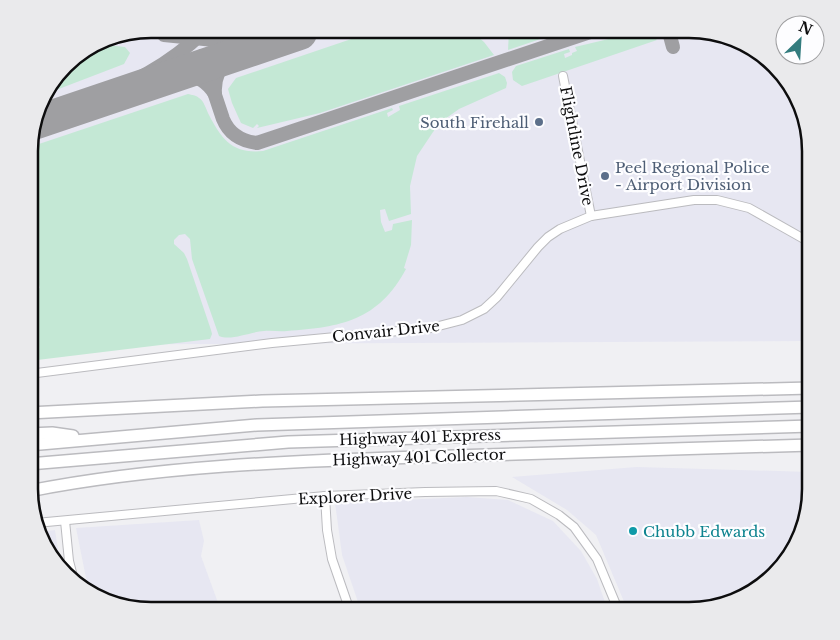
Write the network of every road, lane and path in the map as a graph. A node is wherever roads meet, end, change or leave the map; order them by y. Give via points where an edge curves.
1 (563, 76) dead end
2 (590, 216) junction
3 (802, 238) edge
4 (38, 373) edge
5 (802, 383) edge
6 (802, 388) edge
7 (751, 389) junction
8 (802, 406) edge
9 (38, 413) edge
10 (802, 426) edge
11 (38, 434) edge
12 (94, 438) junction
13 (38, 444) edge
14 (802, 445) edge
15 (765, 446) junction
16 (802, 449) edge
17 (38, 463) edge
18 (38, 490) edge
19 (324, 496) junction
20 (65, 521) junction
21 (42, 523) edge
22 (71, 569) edge
23 (347, 602) edge
24 (615, 602) edge

1 - 2 street, Flightline Drive
2 - 3 street, Convair Drive via 694,200 717,200 749,208
2 - 4 street, Convair Drive via 548,237 490,304 454,323
5 - 7 highway
6 - 7 highway
7 - 9 highway via 262,401
8 - 12 highway, Highway 401 Express via 257,425
10 - 17 highway, Highway 401 Express via 288,442
11 - 12 highway
12 - 13 highway, Highway 401 Express
14 - 15 highway, Highway 401 Collector
15 - 16 highway
15 - 18 highway, Highway 401 Collector via 349,459 149,474
19 - 20 street, Explorer Drive
19 - 23 street via 332,559
19 - 24 street, Explorer Drive via 476,490 530,499 574,527 597,559
20 - 21 street, Explorer Drive
20 - 22 street

